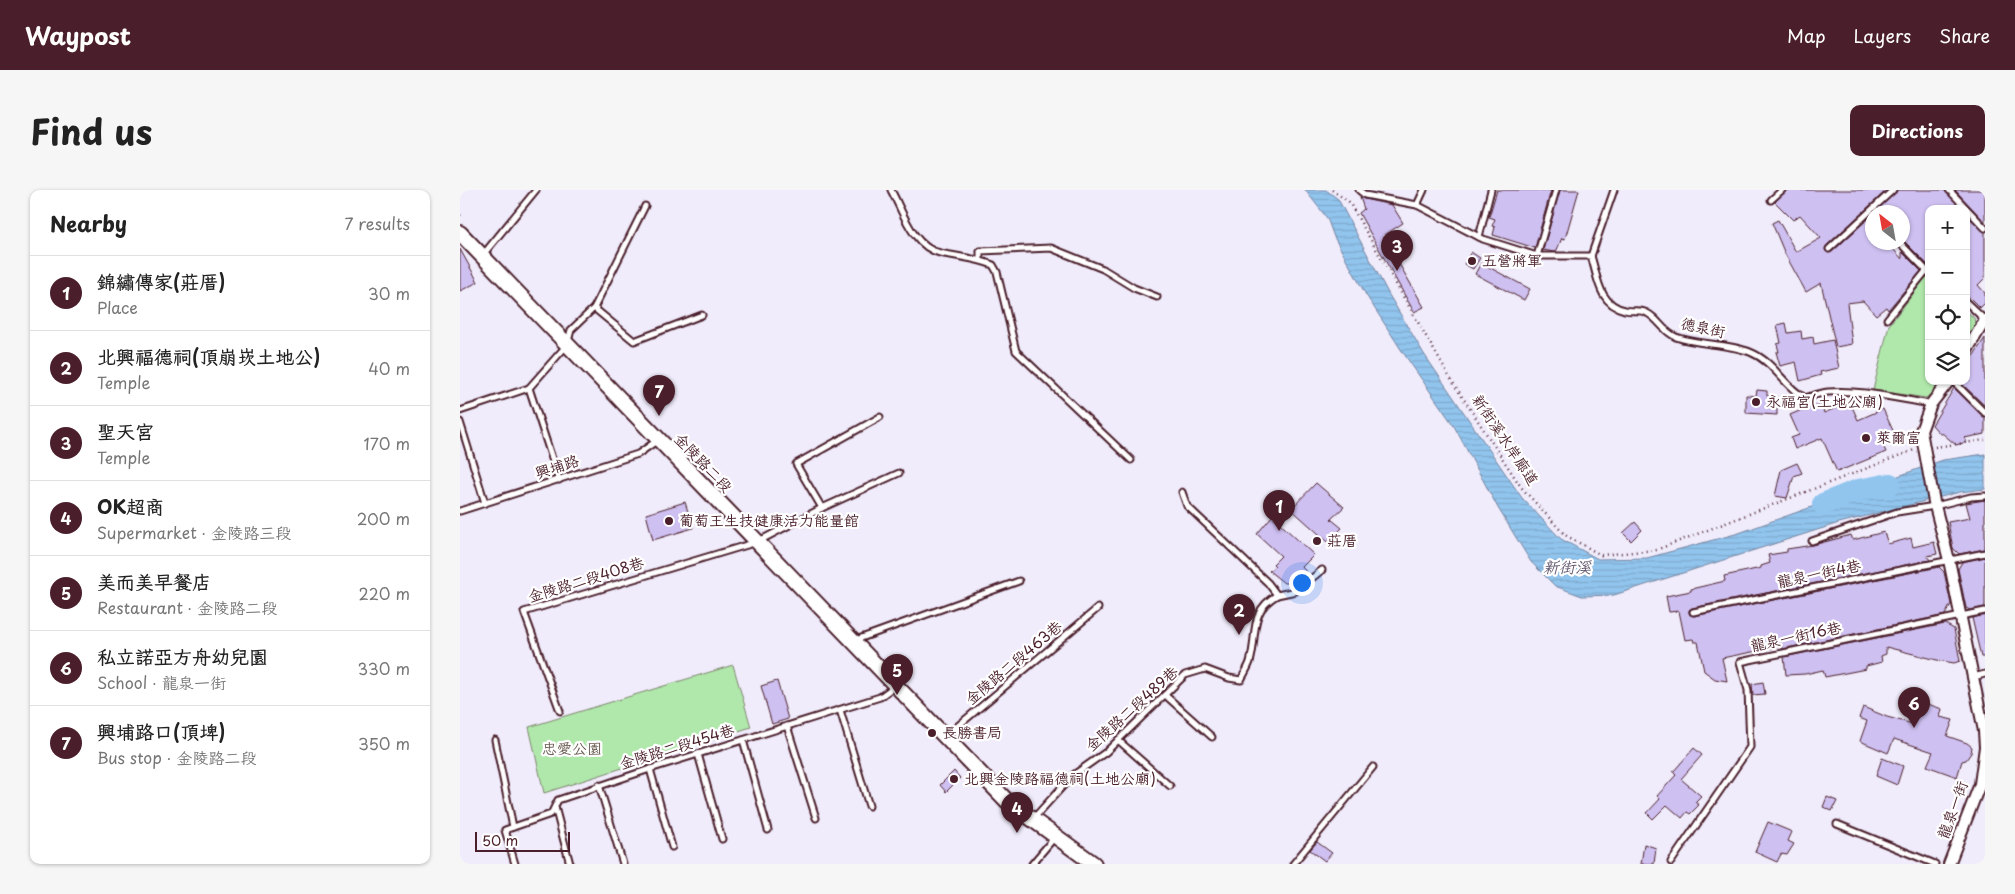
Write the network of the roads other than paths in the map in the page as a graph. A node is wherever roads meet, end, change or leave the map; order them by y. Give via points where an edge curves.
1 (536, 190) edge
2 (891, 190) edge
3 (1359, 190) edge
4 (1424, 190) edge
5 (1491, 190) edge
6 (1556, 190) edge
7 (1614, 190) edge
8 (1782, 190) edge
9 (1893, 190) edge
10 (1949, 190) edge
11 (1771, 200) dead end
12 (1417, 205) junction
13 (1879, 205) edge
14 (645, 206) dead end
15 (1865, 218) edge
16 (1985, 228) edge
17 (460, 233) edge
18 (1480, 237) junction
19 (1828, 249) dead end
20 (1906, 250) edge
21 (482, 256) junction
22 (1537, 256) junction
23 (1591, 256) junction
24 (980, 260) junction
25 (1925, 270) edge
26 (1925, 274) edge
27 (1157, 297) dead end
28 (1970, 306) edge
29 (594, 308) junction
30 (702, 315) dead end
31 (1887, 319) dead end
32 (1985, 320) edge
33 (567, 345) junction
34 (1970, 345) edge
35 (1946, 385) edge
36 (1957, 385) edge
37 (529, 388) junction
38 (1930, 404) junction
39 (460, 411) edge
40 (1985, 413) edge
41 (880, 417) dead end
42 (460, 422) edge
43 (658, 440) junction
44 (1131, 460) dead end
45 (899, 473) dead end
46 (560, 480) junction
47 (1182, 492) dead end
48 (1985, 496) edge
49 (485, 503) junction
50 (1935, 504) junction
51 (822, 508) junction
52 (460, 511) edge
53 (1812, 540) dead end
54 (757, 542) junction
55 (1985, 553) edge
56 (1949, 560) junction
57 (1322, 570) dead end
58 (1019, 581) dead end
59 (1277, 595) junction
60 (1098, 608) dead end
61 (1985, 611) edge
62 (1693, 612) dead end
63 (1961, 616) junction
64 (853, 641) junction
65 (1985, 674) edge
66 (1972, 677) junction
67 (897, 685) junction
68 (1165, 694) junction
69 (840, 710) junction
70 (560, 711) dead end
71 (787, 726) junction
72 (1985, 731) edge
73 (946, 737) junction
74 (1212, 737) dead end
75 (496, 740) dead end
76 (743, 740) junction
77 (1118, 740) junction
78 (698, 754) junction
79 (1374, 767) dead end
80 (650, 769) junction
81 (599, 785) junction
82 (1982, 785) edge
83 (1170, 786) dead end
84 (869, 806) dead end
85 (555, 807) junction
86 (816, 818) dead end
87 (1032, 819) junction
88 (1838, 824) dead end
89 (513, 827) junction
90 (768, 830) dead end
91 (1055, 836) junction
92 (722, 839) dead end
93 (672, 847) dead end
94 (1671, 862) dead end
95 (515, 864) edge
96 (570, 864) edge
97 (623, 864) edge
98 (1032, 864) edge
99 (1094, 864) edge
100 (1293, 864) edge
101 (1934, 864) edge
102 (1949, 864) edge

1 - 21 lane
2 - 24 lane via 918,240 929,249
3 - 12 lane via 1365,195
4 - 12 lane
5 - 18 lane
6 - 22 lane
7 - 23 lane
8 - 11 lane
9 - 13 lane
10 - 16 lane
12 - 18 lane
14 - 29 lane
15 - 19 lane
17 - 21 main road, 金陵路二段
18 - 22 lane
20 - 25 lane
21 - 33 main road, 金陵路二段
22 - 23 lane
23 - 38 lane, 德泉街 via 1600,292 1613,305 1624,310 1646,312 1664,331 1677,337 1715,343 1766,360 1796,393 1805,398 1840,392
24 - 27 lane via 980,251 1050,248 1103,269 1134,288
24 - 44 lane via 993,265 997,272 1016,351
26 - 31 lane
28 - 32 lane
29 - 30 lane via 634,342
29 - 33 lane via 570,330
32 - 34 street
33 - 37 lane
33 - 43 main road, 金陵路二段
35 - 38 street
36 - 40 lane
37 - 39 lane
37 - 46 lane
38 - 50 street, 龍泉一街 via 1921,431
41 - 51 lane via 796,464
42 - 49 lane
43 - 46 lane, 興埔路 via 638,454
43 - 54 main road, 金陵路二段
45 - 51 lane
46 - 49 lane, 興埔路
47 - 59 lane via 1187,506
48 - 50 lane
49 - 52 lane, 興埔路
50 - 53 lane via 1897,512
50 - 56 street, 龍泉一街
51 - 54 lane
54 - 64 main road, 金陵路二段
54 - 70 lane, 金陵路二段408巷 via 524,612
55 - 56 lane, 龍泉一街4巷
56 - 62 lane, 龍泉一街4巷
56 - 63 street, 龍泉一街
57 - 59 lane via 1296,592
58 - 64 lane
59 - 68 lane, 金陵路二段489巷 via 1265,602 1257,618 1250,663 1241,680 1205,669 1184,675
60 - 73 lane, 金陵路二段463巷
61 - 63 lane
63 - 66 street, 龍泉一街
63 - 94 lane, 龍泉一街16巷 via 1740,662 1748,690 1750,747
64 - 67 main road, 金陵路二段
65 - 66 lane
66 - 72 street, 龍泉一街
67 - 69 lane, 金陵路二段454巷 via 880,697
67 - 73 main road, 金陵路二段
68 - 74 lane
68 - 77 lane, 金陵路二段489巷
69 - 71 lane, 金陵路二段454巷
69 - 84 lane
71 - 76 lane, 金陵路二段454巷
71 - 86 lane
72 - 82 street, 龍泉一街
73 - 87 main road, 金陵路二段 via 1007,801
75 - 89 lane
76 - 78 lane, 金陵路二段454巷
76 - 90 lane
77 - 83 lane
77 - 87 lane, 金陵路二段489巷 via 1072,776
78 - 80 lane, 金陵路二段454巷
78 - 92 lane
79 - 100 lane
80 - 81 lane, 金陵路二段454巷
80 - 93 lane
81 - 85 lane, 金陵路二段454巷 via 558,800
81 - 97 lane
82 - 102 street, 龍泉一街
85 - 89 lane, 金陵路二段454巷 via 551,814
85 - 96 lane
87 - 91 main road, 金陵路二段
88 - 101 lane
89 - 95 lane via 505,830
91 - 98 lane
91 - 99 main road, 金陵路二段

